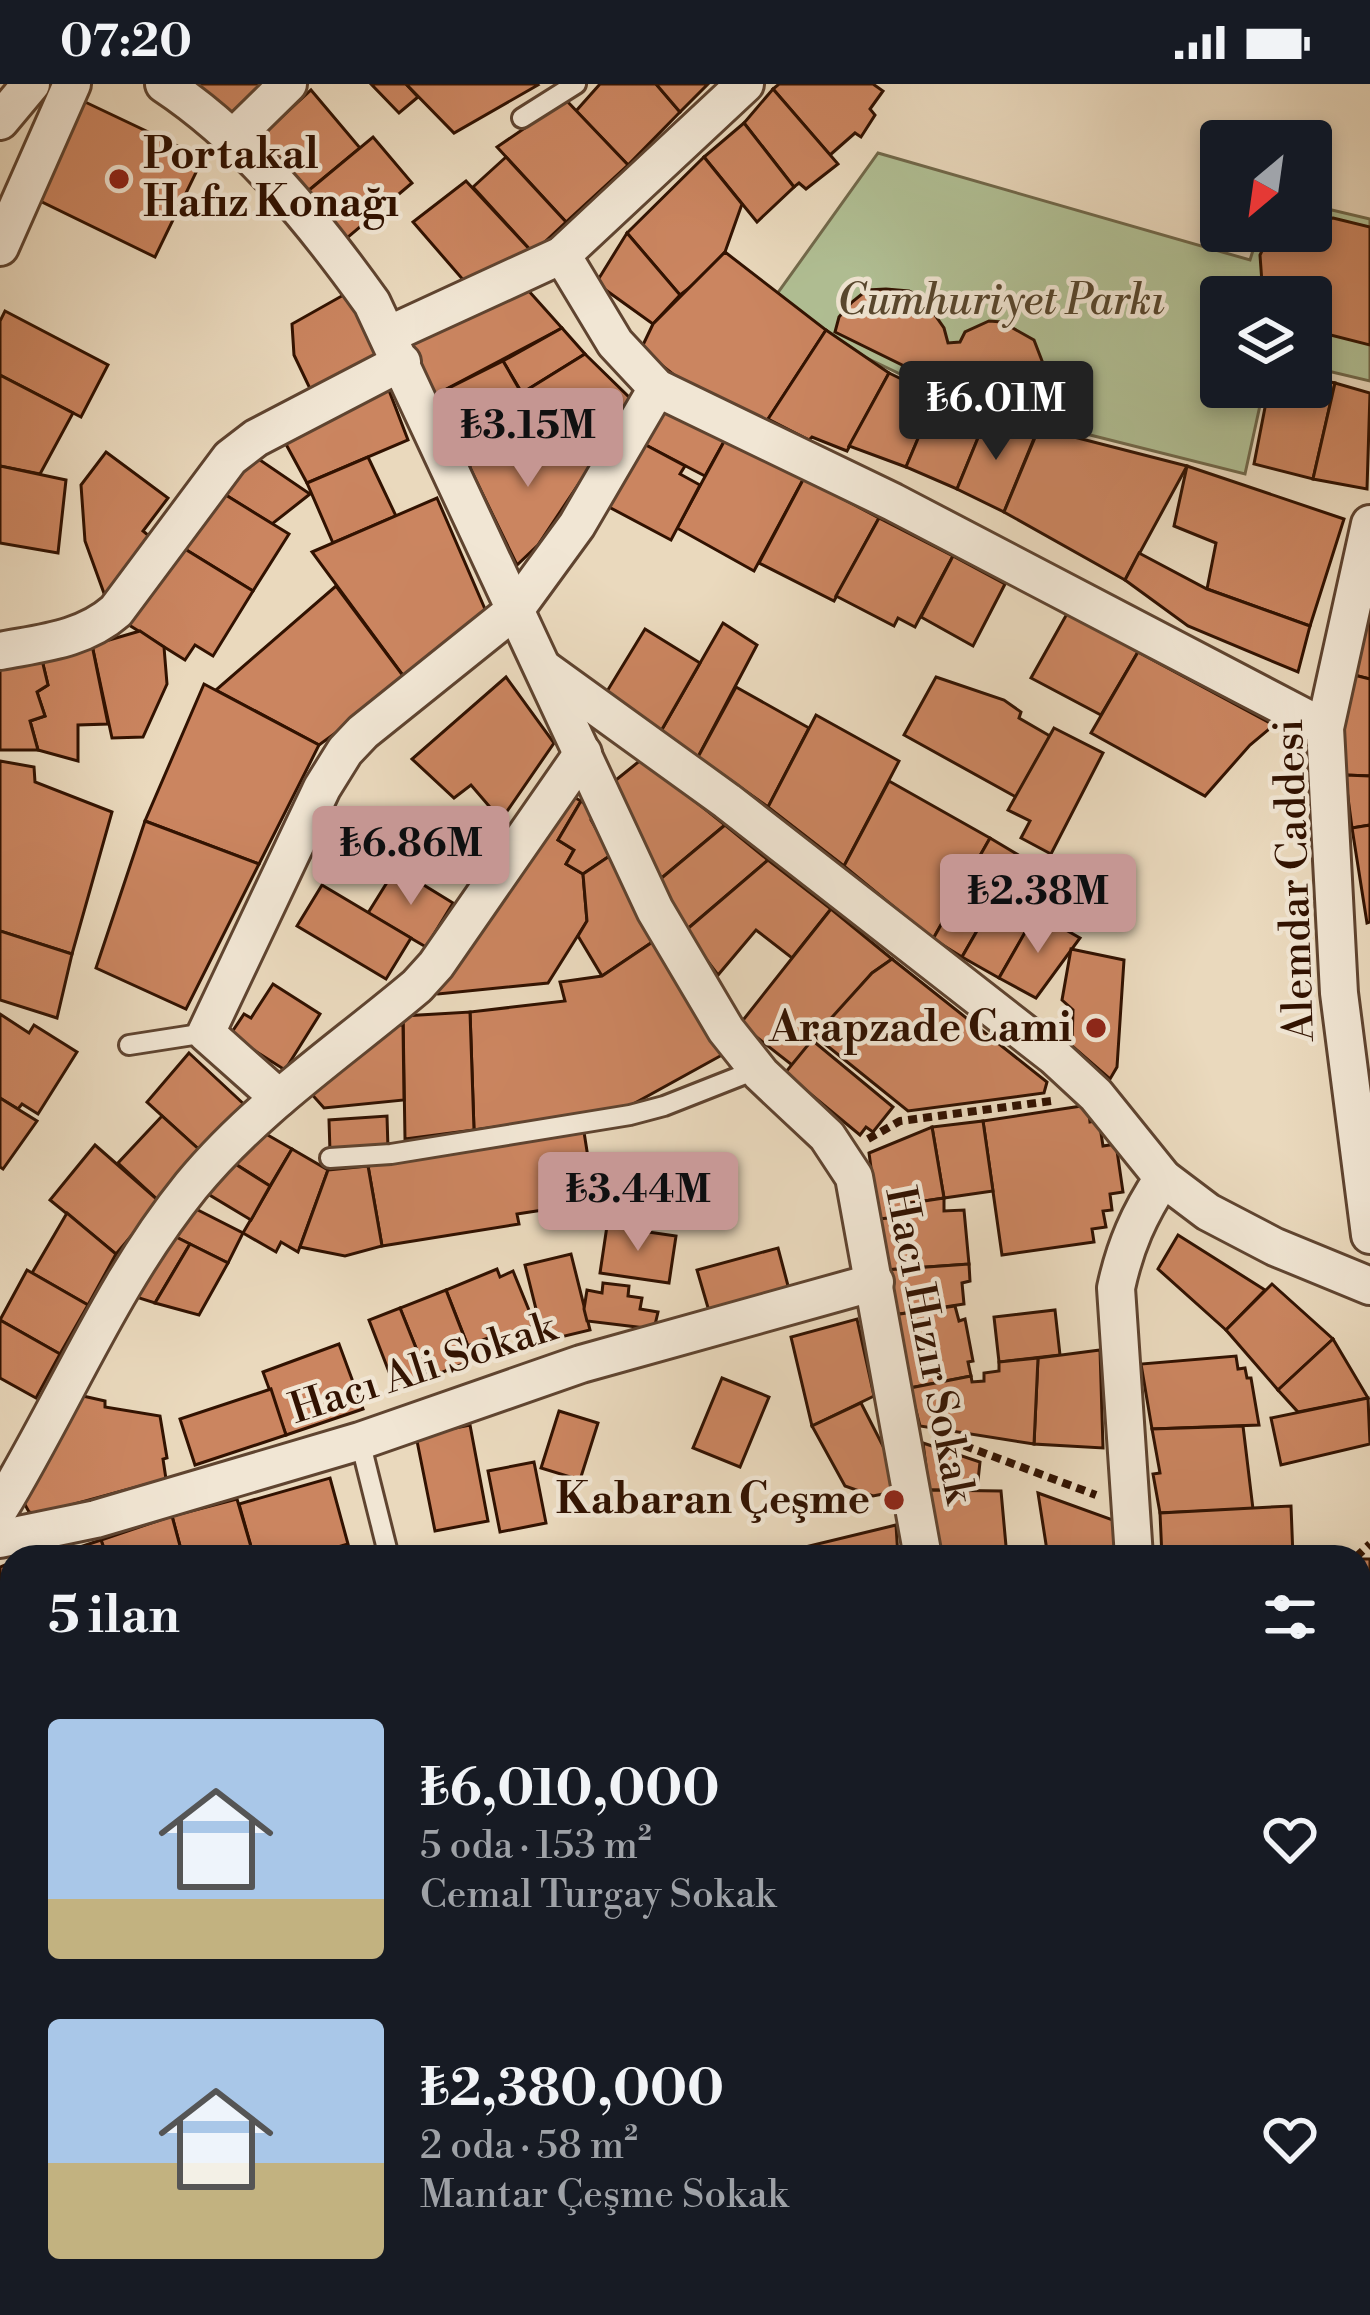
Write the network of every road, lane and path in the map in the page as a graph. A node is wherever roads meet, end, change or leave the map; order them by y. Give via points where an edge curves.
1 (31, 84) edge
2 (71, 84) edge
3 (164, 84) edge
4 (288, 84) edge
5 (576, 84) edge
6 (746, 84) edge
7 (522, 118) dead end
8 (0, 121) edge
9 (232, 139) junction
10 (0, 247) edge
11 (562, 255) junction
12 (395, 348) junction
13 (657, 388) junction
14 (1370, 524) edge
15 (1363, 580) edge
16 (515, 610) junction
17 (0, 651) edge
18 (540, 666) junction
19 (1325, 728) junction
20 (583, 752) junction
21 (206, 1033) junction
22 (129, 1045) dead end
23 (758, 1069) junction
24 (1096, 1095) junction
25 (279, 1099) junction
26 (841, 1155) junction
27 (331, 1158) dead end
28 (1163, 1178) junction
29 (1370, 1235) edge
30 (875, 1282) junction
31 (1370, 1286) edge
32 (900, 1422) junction
33 (360, 1441) junction
34 (0, 1508) edge
35 (1131, 1508) junction
36 (0, 1539) edge
37 (386, 1545) edge
38 (921, 1545) edge
39 (1133, 1545) edge

1 - 8 street
2 - 10 street
3 - 9 street, Hacı Hızır Sokak
4 - 9 street
5 - 7 lane
6 - 11 street
9 - 12 street, Hacı Hızır Sokak via 328,242
11 - 12 street
11 - 13 street via 615,343
12 - 16 street, Hacı Hızır Sokak
12 - 17 street via 230,458 101,624
13 - 16 street via 577,525
13 - 19 street
14 - 15 street, Alemdar Caddesi
15 - 19 street, Alemdar Caddesi
16 - 18 street, Hacı Hızır Sokak
16 - 21 street via 345,751
18 - 20 street, Hacı Hızır Sokak
18 - 24 street via 727,801
19 - 29 street, Alemdar Caddesi via 1339,993
20 - 23 street, Hacı Hızır Sokak via 655,910
20 - 25 street via 436,965
21 - 22 lane
21 - 25 street
23 - 26 street, Hacı Hızır Sokak
23 - 27 lane via 630,1115
24 - 26 path via 900,1121
24 - 28 street
25 - 34 street via 212,1162 132,1266
26 - 30 street, Hacı Hızır Sokak via 854,1178
28 - 31 street via 1242,1231
28 - 35 street via 1140,1212 1117,1288
30 - 32 street, Hacı Hızır Sokak
30 - 33 street, Hacı Ali Sokak via 581,1364
32 - 35 path
32 - 38 street, Hacı Hızır Sokak
33 - 36 street, Hacı Ali Sokak via 73,1526
33 - 37 lane
35 - 39 street

